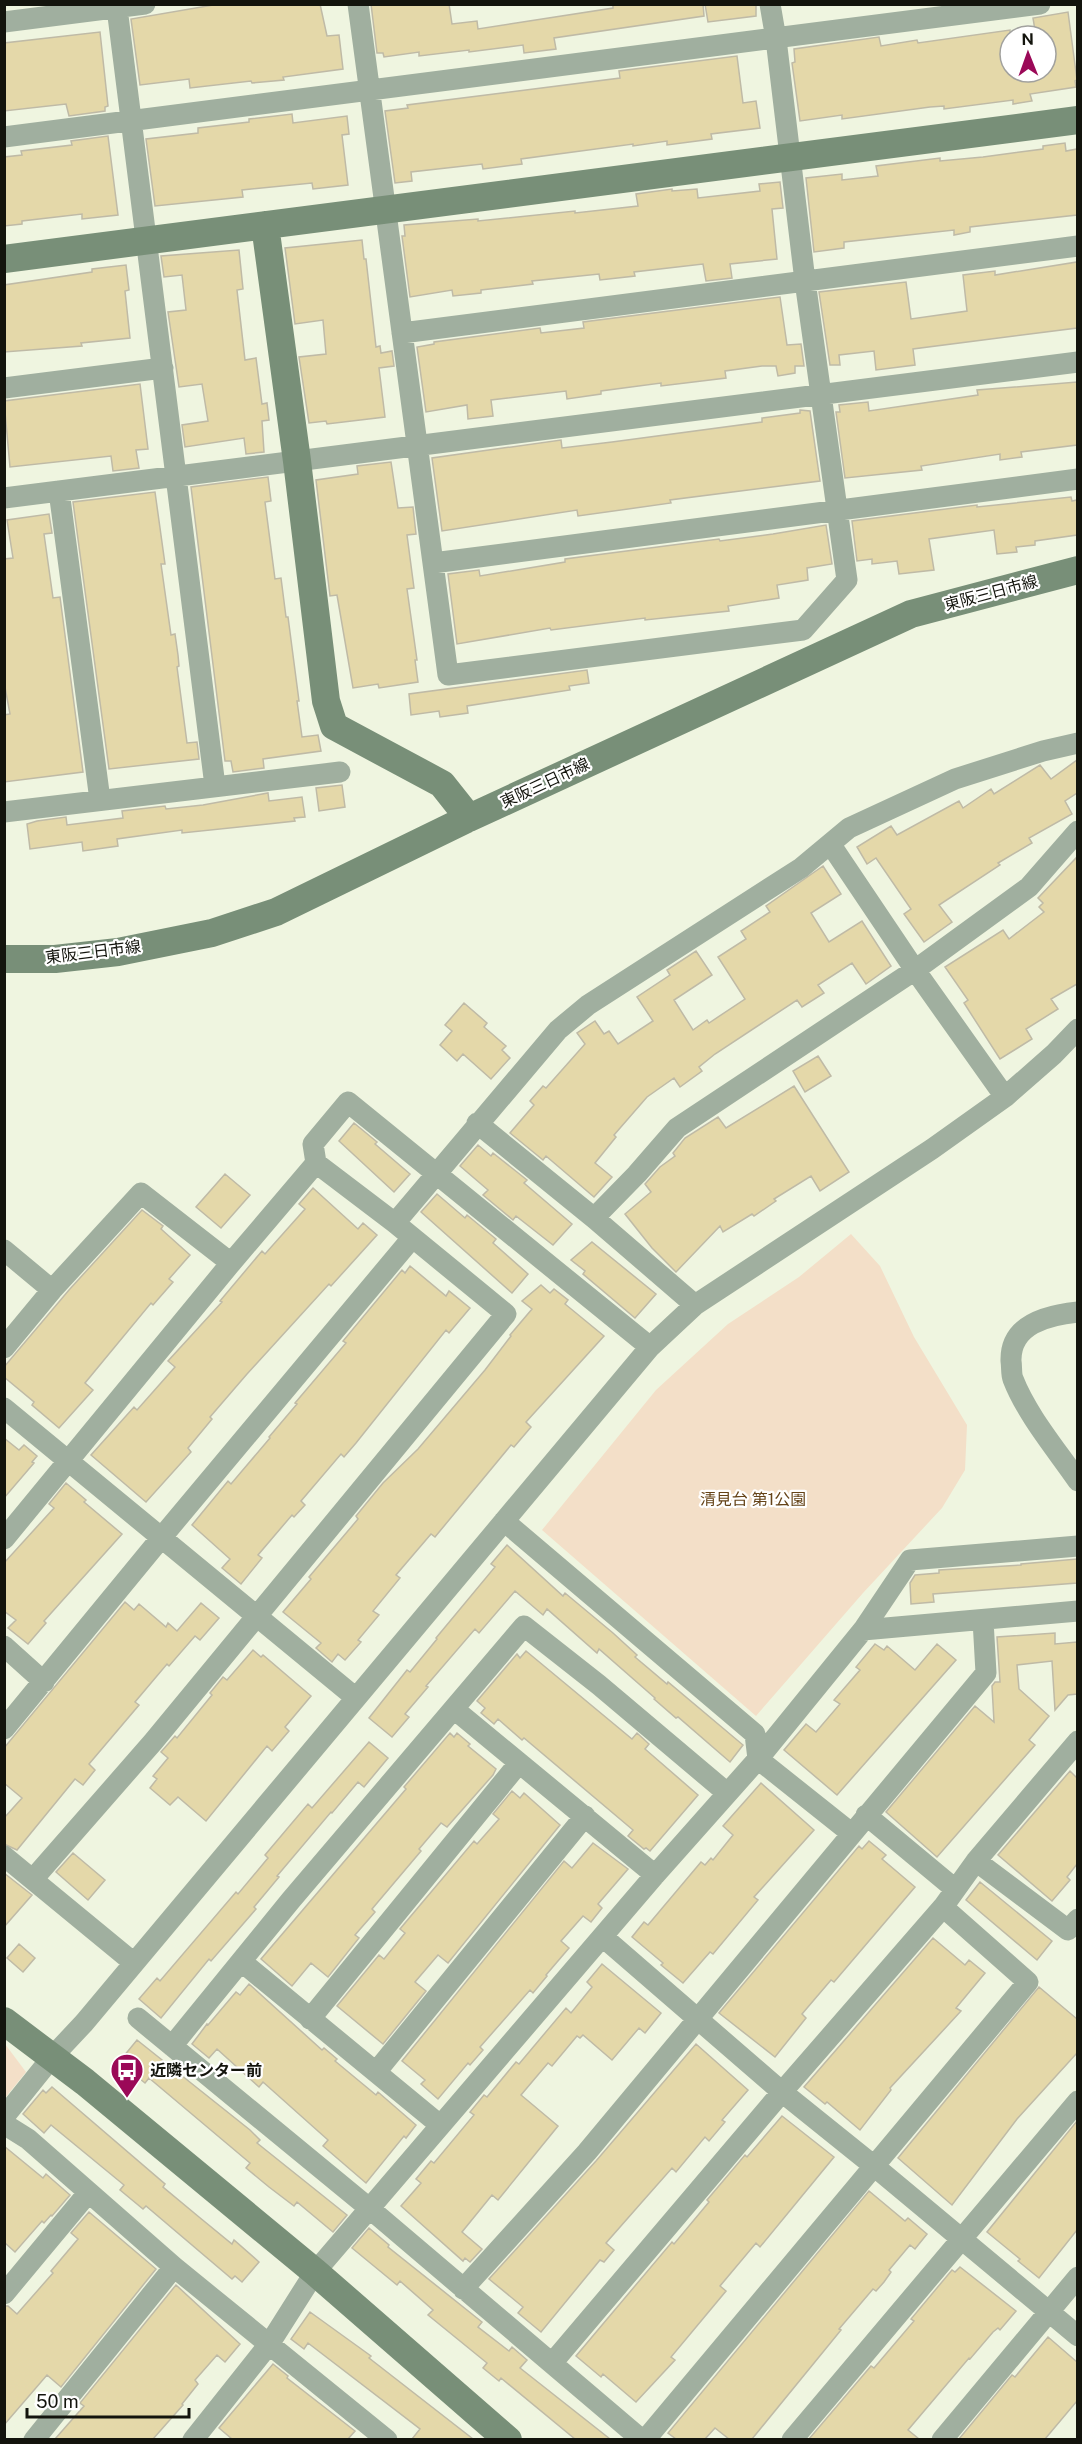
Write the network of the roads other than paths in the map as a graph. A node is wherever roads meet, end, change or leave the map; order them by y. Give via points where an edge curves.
1 (145, 4) edge
2 (358, 4) edge
3 (770, 4) edge
4 (1040, 4) edge
5 (117, 8) junction
6 (58, 10) edge
7 (4, 22) edge
8 (776, 39) junction
9 (369, 91) junction
10 (132, 120) junction
11 (1077, 120) edge
12 (4, 137) edge
13 (790, 157) junction
14 (386, 209) junction
15 (265, 225) junction
16 (146, 241) junction
17 (1077, 246) edge
18 (4, 259) edge
19 (805, 281) junction
20 (402, 333) junction
21 (1077, 362) edge
22 (163, 368) junction
23 (4, 388) edge
24 (822, 394) junction
25 (417, 447) junction
26 (297, 461) junction
27 (176, 476) junction
28 (1077, 479) edge
29 (59, 491) junction
30 (4, 498) edge
31 (838, 511) junction
32 (433, 563) junction
33 (1077, 570) edge
34 (1077, 743) edge
35 (340, 772) dead end
36 (215, 786) junction
37 (100, 800) junction
38 (4, 812) edge
39 (469, 818) junction
40 (1077, 831) edge
41 (831, 845) junction
42 (4, 959) edge
43 (915, 970) junction
44 (1077, 1029) edge
45 (1005, 1097) junction
46 (477, 1123) junction
47 (316, 1163) junction
48 (435, 1174) junction
49 (594, 1218) junction
50 (395, 1223) junction
51 (412, 1238) junction
52 (4, 1250) edge
53 (231, 1263) junction
54 (52, 1290) junction
55 (695, 1305) junction
56 (1077, 1312) edge
57 (650, 1347) junction
58 (4, 1348) edge
59 (4, 1408) edge
60 (69, 1462) junction
61 (1077, 1481) edge
62 (504, 1521) junction
63 (161, 1538) junction
64 (4, 1539) edge
65 (1077, 1546) edge
66 (1077, 1611) edge
67 (257, 1617) junction
68 (983, 1620) junction
69 (862, 1630) junction
70 (4, 1646) edge
71 (44, 1682) junction
72 (356, 1698) junction
73 (454, 1708) junction
74 (4, 1729) edge
75 (1077, 1741) edge
76 (758, 1759) junction
77 (519, 1763) junction
78 (727, 1793) junction
79 (866, 1815) junction
80 (585, 1816) junction
81 (850, 1833) junction
82 (4, 1856) edge
83 (976, 1861) junction
84 (655, 1875) junction
85 (34, 1878) junction
86 (956, 1889) junction
87 (943, 1907) junction
88 (1077, 1919) edge
89 (603, 1937) junction
90 (242, 1962) junction
91 (134, 1963) junction
92 (138, 2018) dead end
93 (310, 2019) junction
94 (696, 2019) junction
95 (4, 2021) edge
96 (172, 2046) junction
97 (53, 2056) junction
98 (376, 2072) junction
99 (782, 2092) junction
100 (1077, 2101) edge
101 (4, 2117) edge
102 (4, 2124) edge
103 (440, 2124) junction
104 (874, 2166) junction
105 (88, 2193) junction
106 (369, 2208) junction
107 (961, 2240) junction
108 (174, 2267) junction
109 (315, 2272) junction
110 (1077, 2277) edge
111 (463, 2289) junction
112 (4, 2294) edge
113 (1050, 2312) junction
114 (1077, 2336) edge
115 (270, 2343) junction
116 (553, 2362) junction
117 (34, 2439) edge
118 (193, 2439) edge
119 (387, 2439) edge
120 (508, 2439) edge
121 (643, 2439) edge
122 (792, 2439) edge
123 (942, 2439) edge

1 - 5 street
2 - 9 street
3 - 8 street
4 - 8 street
5 - 6 street
5 - 10 street
6 - 7 street
8 - 9 street
8 - 13 street
9 - 10 street
9 - 14 street
10 - 12 street
10 - 16 street
11 - 13 street
13 - 14 street
13 - 19 street
14 - 15 street
14 - 20 street
15 - 16 street
15 - 26 street
16 - 18 street
16 - 22 street
17 - 19 street
19 - 20 street
19 - 24 street
20 - 25 street
21 - 24 street
22 - 23 street
22 - 27 street
24 - 25 street
24 - 31 street
25 - 26 street
25 - 32 street
26 - 27 street
26 - 39 street via 326,700 334,726 442,784
27 - 29 street
27 - 36 street
28 - 31 street
29 - 30 street
29 - 37 street
31 - 32 street
31 - 32 street via 847,580 803,630 448,675
33 - 39 street, 東阪三日市線 via 911,614
34 - 41 street via 955,779 849,828
35 - 36 street
36 - 37 street
37 - 38 street
39 - 42 street, 東阪三日市線 via 276,912 212,933 118,952 55,959
40 - 43 street via 1029,887
41 - 43 street
41 - 46 street via 588,1005 558,1030
43 - 45 street
43 - 49 street via 677,1128
44 - 45 street
45 - 55 street
46 - 48 street
46 - 49 street
47 - 48 street via 313,1144 348,1102
47 - 50 street
47 - 53 street
48 - 50 street
48 - 57 street
49 - 55 street
50 - 51 street
51 - 63 street
51 - 67 street via 506,1314
52 - 54 street
53 - 54 street via 141,1193
53 - 60 street
54 - 58 street
55 - 57 street
56 - 61 street via 1040,1319 1023,1329 1011,1351 1012,1377
57 - 62 street
59 - 60 street
60 - 63 street
60 - 64 street
62 - 72 street
62 - 76 street via 755,1734
63 - 67 street
63 - 71 street
65 - 69 street via 910,1560
66 - 68 street
67 - 72 street
67 - 85 street
68 - 69 street
68 - 79 street via 986,1673
69 - 76 street
70 - 71 street
71 - 74 street
72 - 91 street
73 - 77 street
73 - 78 street via 524,1626
73 - 90 street
75 - 83 street
76 - 78 street
76 - 81 street
77 - 80 street
77 - 93 street
78 - 84 street
79 - 81 street
79 - 86 street
80 - 84 street
80 - 98 street
81 - 94 street
82 - 85 street
83 - 86 street
83 - 88 street via 1068,1930
84 - 89 street
85 - 91 street
86 - 87 street
87 - 99 street
87 - 104 street via 1028,1982
89 - 94 street
89 - 103 street
90 - 93 street
90 - 96 street
91 - 97 street
92 - 96 street
93 - 98 street
94 - 99 street
94 - 111 street via 587,2152
95 - 97 street
96 - 106 street
97 - 101 street
97 - 109 street
98 - 103 street
99 - 104 street
99 - 116 street
100 - 107 street
102 - 105 street via 28,2139
103 - 106 street
104 - 107 street
104 - 121 street
105 - 108 street
105 - 112 street
106 - 109 street
106 - 111 street
107 - 113 street
107 - 122 street
108 - 115 street
108 - 117 street
109 - 115 street
109 - 120 street
110 - 113 street
111 - 116 street
113 - 114 street
113 - 123 street
115 - 118 street
115 - 119 street
116 - 121 street

